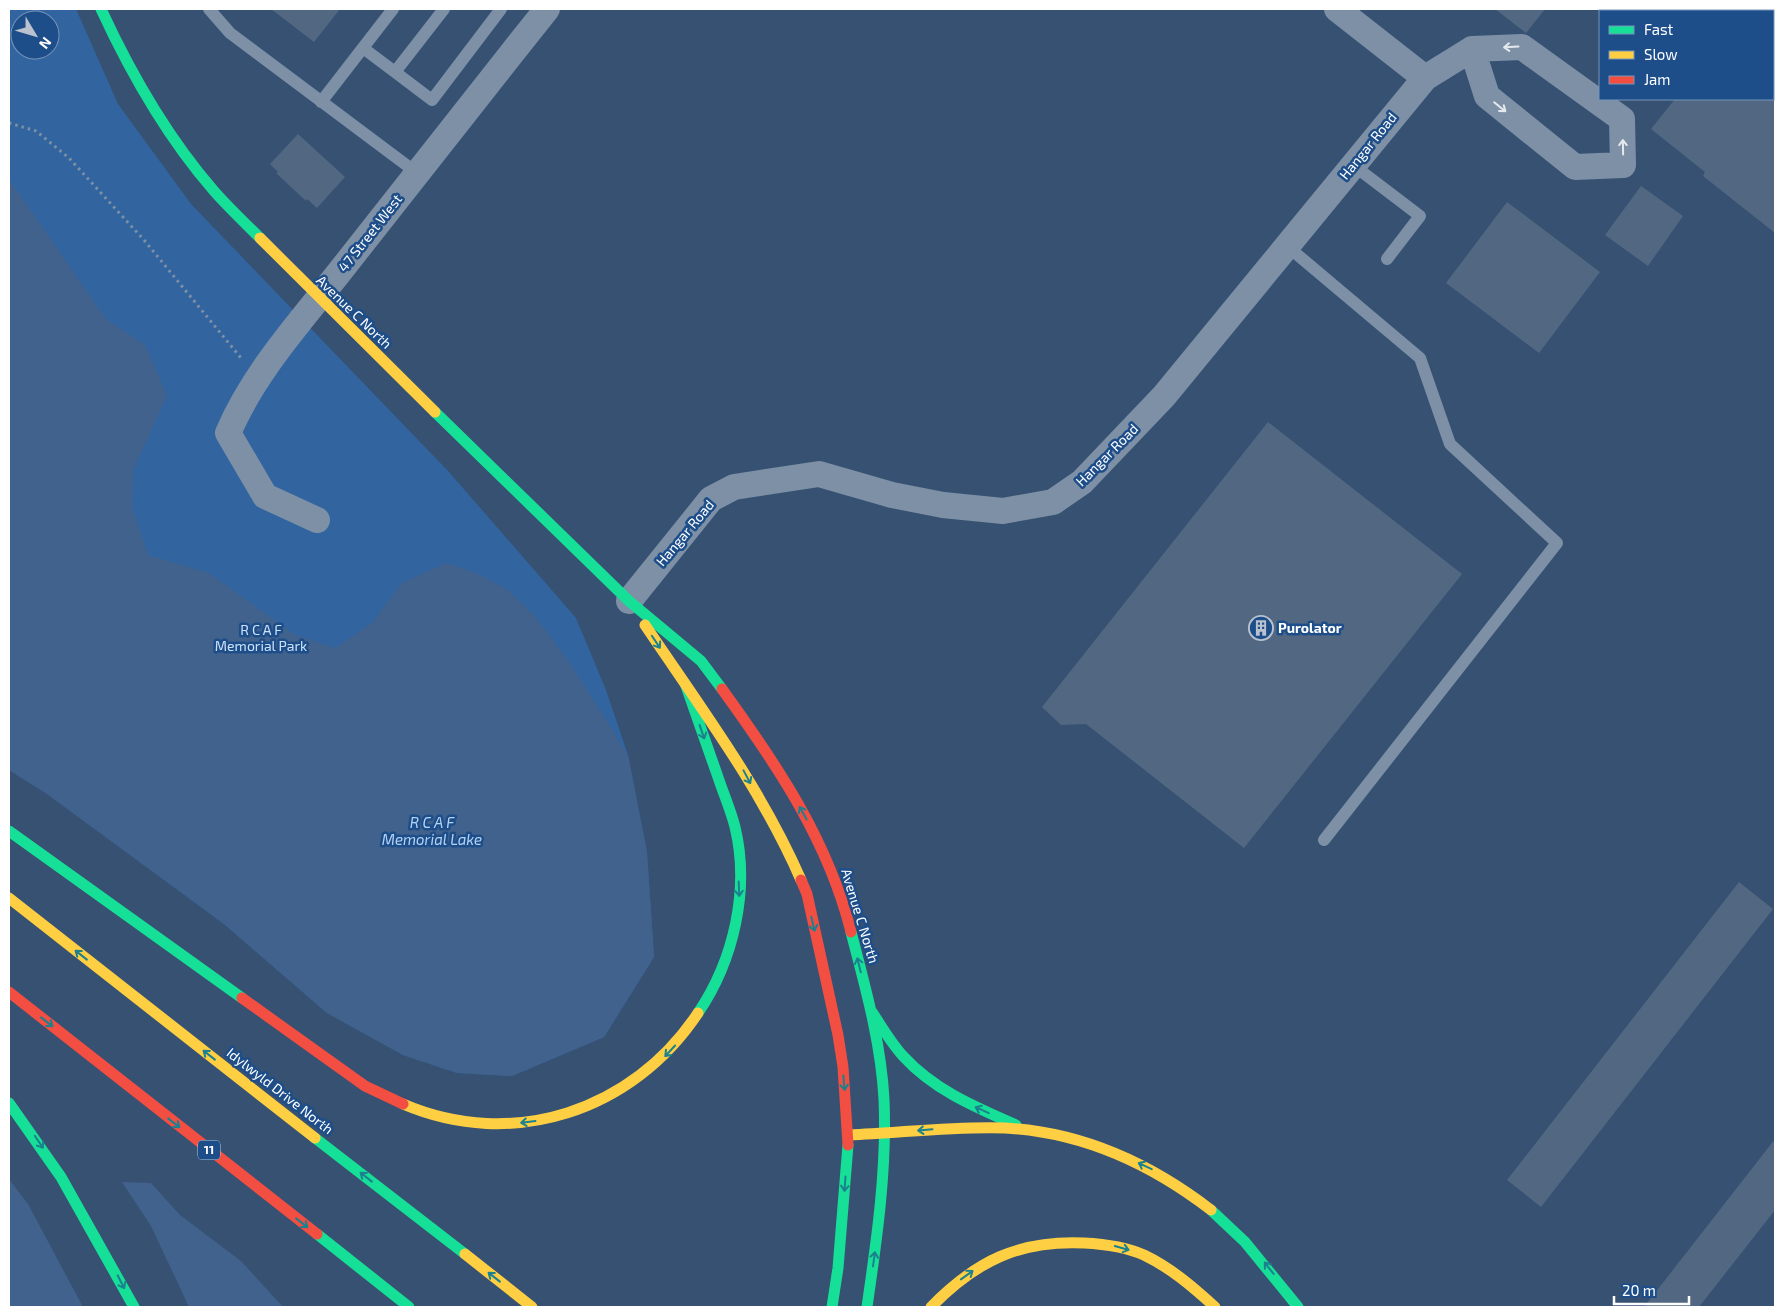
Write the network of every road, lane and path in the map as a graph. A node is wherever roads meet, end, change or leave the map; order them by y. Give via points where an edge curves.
1 (101, 9) edge
2 (209, 9) edge
3 (393, 9) edge
4 (444, 9) edge
5 (501, 9) edge
6 (547, 9) edge
7 (1337, 9) edge
8 (363, 48) junction
9 (1472, 49) junction
10 (395, 72) junction
11 (1425, 78) junction
12 (321, 102) junction
13 (9, 123) edge
14 (1353, 165) junction
15 (417, 173) junction
16 (1288, 246) junction
17 (1387, 259) dead end
18 (318, 299) junction
19 (257, 378) junction
20 (317, 520) dead end
21 (630, 601) junction
22 (686, 686) junction
23 (9, 831) edge
24 (1324, 840) dead end
25 (9, 898) edge
26 (9, 992) edge
27 (872, 1012) junction
28 (9, 1104) edge
29 (1026, 1130) junction
30 (884, 1134) junction
31 (848, 1135) junction
32 (134, 1307) edge
33 (409, 1307) edge
34 (532, 1307) edge
35 (832, 1307) edge
36 (867, 1307) edge
37 (931, 1307) edge
38 (1215, 1307) edge
39 (1298, 1307) edge

1 - 18 main road, Avenue C North via 126,63 186,156 214,192
2 - 12 lane via 230,33
3 - 8 lane
4 - 10 lane
5 - 10 lane via 432,100
6 - 15 street, 47 Street West
7 - 11 street
8 - 10 lane
8 - 12 lane
9 -> 9 street, Hangar Road via 1486,96 1575,167 1623,165 1622,119 1522,47
9 - 11 street, Hangar Road
11 - 14 street, Hangar Road
12 - 15 lane
13 - 19 path via 36,131 69,158 144,240
14 - 16 street, Hangar Road
14 - 17 lane via 1420,216
15 - 18 street, 47 Street West
16 - 21 street, Hangar Road via 1164,396 1082,482 1053,502 1003,511 963,507 892,495 818,474 734,486 711,499
16 - 24 lane via 1420,358 1450,444 1557,543
18 - 19 street, 47 Street West
18 - 21 main road, Avenue C North
19 - 20 street, 47 Street West via 228,433 265,496
21 -> 22 main road, Avenue C North
27 -> 21 main road, Avenue C North via 847,915 822,847 790,790 701,660
22 -> 23 main road via 736,831 739,900 729,947 713,989 695,1022 668,1054 628,1085 584,1109 543,1120 508,1125 470,1124 427,1114 365,1086
22 -> 31 main road, Avenue C North via 743,770 785,844 806,894 839,1043
34 -> 25 main road, Idylwyld Drive North
26 -> 33 main road, 11
29 -> 27 main road via 953,1097 933,1084 902,1056
27 - 30 main road, Avenue C North via 884,1098
28 -> 32 main road via 67,1184
29 -> 30 main road via 942,1129
39 -> 29 main road via 1263,1260 1235,1231 1178,1184 1145,1165 1076,1139
30 - 31 main road
36 -> 30 main road, Avenue C North via 880,1219
31 -> 35 main road, Avenue C North
37 -> 38 main road via 969,1272 1024,1246 1081,1242 1116,1245 1142,1254 1169,1269

